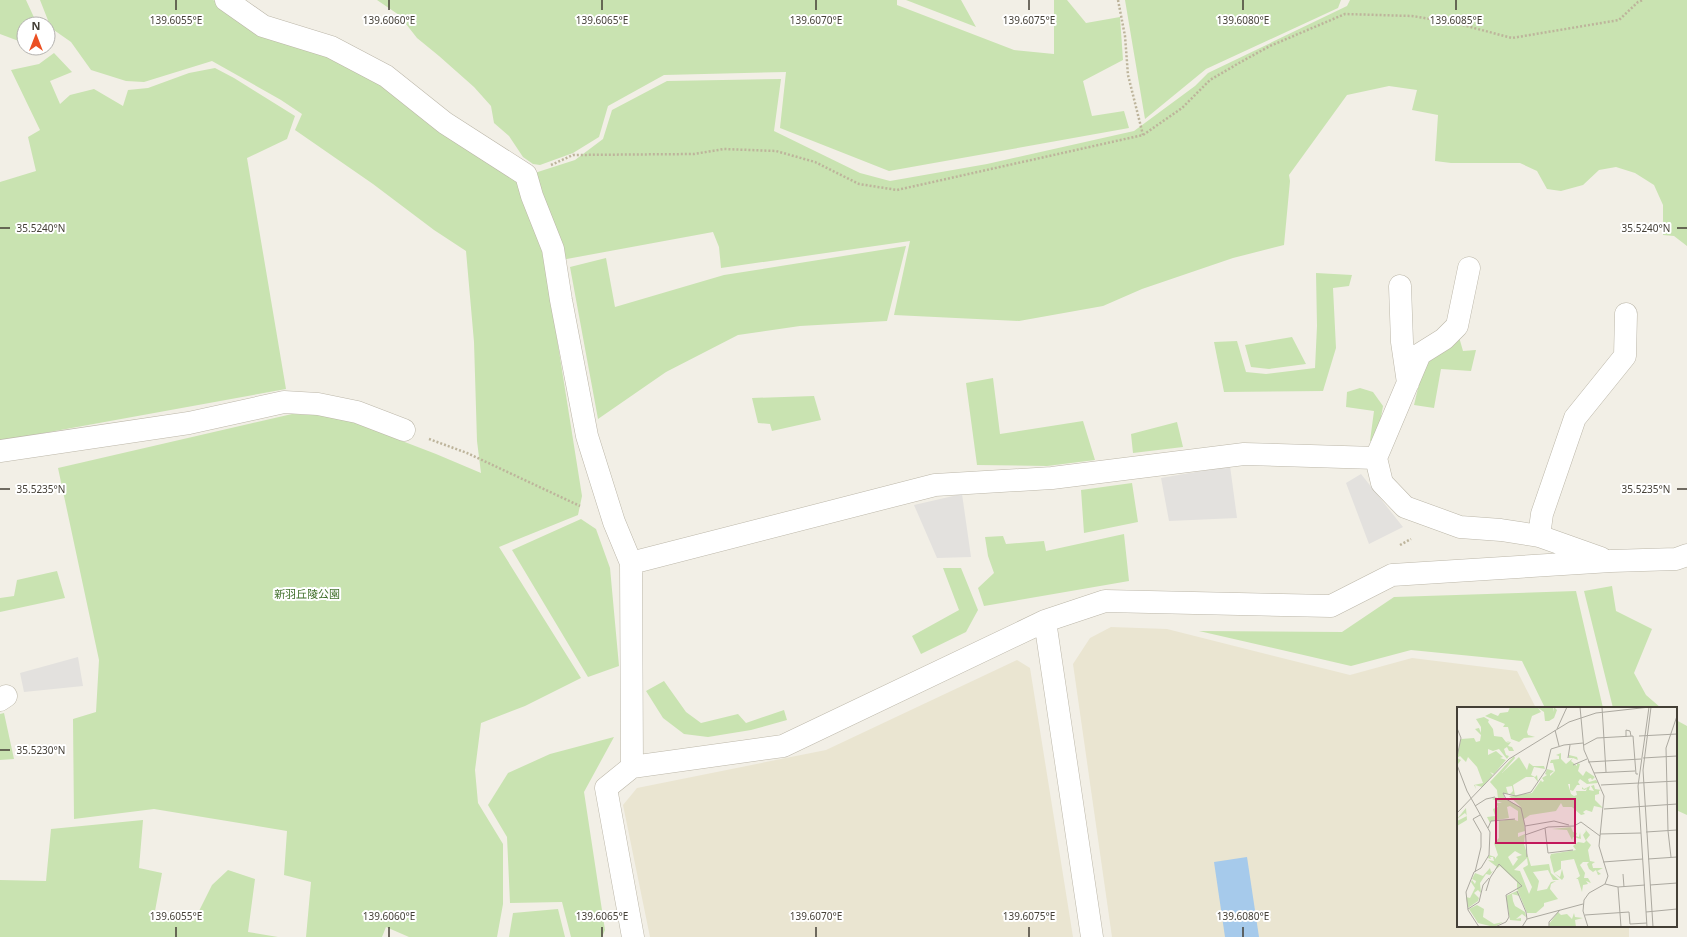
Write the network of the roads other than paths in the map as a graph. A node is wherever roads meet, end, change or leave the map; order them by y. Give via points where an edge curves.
1 (226, 0) edge
2 (1469, 268) dead end
3 (1400, 286) dead end
4 (1626, 314) dead end
5 (1408, 383) junction
6 (404, 430) road end
7 (0, 451) edge
8 (1376, 458) junction
9 (1539, 536) junction
10 (1687, 555) edge
11 (1611, 561) junction
12 (631, 563) junction
13 (1045, 621) junction
14 (632, 767) junction
15 (633, 937) edge
16 (1092, 937) edge

1 - 12 street via 264,26 331,47 386,76 445,123 526,175 553,249 587,436 614,522
2 - 5 street via 1457,326 1444,339 1420,354
3 - 5 street via 1402,342
4 - 9 street via 1626,356 1575,418 1542,514
5 - 8 street
6 - 7 street via 357,412 318,404 284,402 189,423
8 - 9 street via 1382,484 1405,507 1460,527
8 - 12 street via 1244,454 1052,478 935,485
9 - 11 street
10 - 11 street via 1676,559
11 - 13 street via 1392,575 1331,606 1105,601
12 - 14 street
13 - 14 street via 783,746
13 - 16 street
14 - 15 street via 606,788

